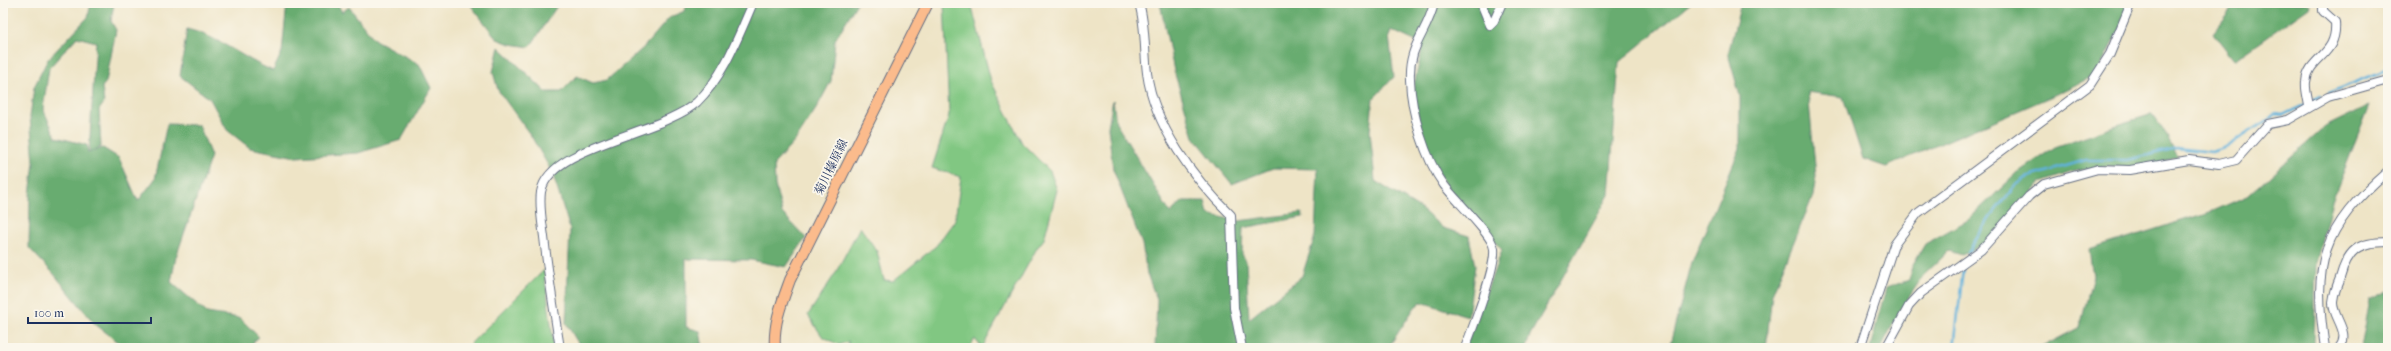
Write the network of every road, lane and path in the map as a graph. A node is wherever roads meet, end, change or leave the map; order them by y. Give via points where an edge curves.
1 (753, 3) edge
2 (928, 3) edge
3 (1139, 3) edge
4 (1434, 3) edge
5 (1481, 3) edge
6 (1502, 3) edge
7 (2132, 3) edge
8 (2323, 3) edge
9 (2388, 80) edge
10 (2309, 106) junction
11 (2388, 171) edge
12 (2388, 242) edge
13 (560, 348) edge
14 (775, 348) edge
15 (1242, 348) edge
16 (1465, 348) edge
17 (1860, 348) edge
18 (1886, 348) edge
19 (2325, 348) edge
20 (2339, 348) edge

1 - 13 street via 712,86 696,103 668,120 570,158 552,172 544,183 541,210
2 - 14 main road, 菊川榛原線 via 790,280 778,313
3 - 15 street via 1145,30 1147,73 1161,120 1195,177 1231,216 1234,308
4 - 16 street via 1413,50 1409,78 1418,126 1430,161 1443,184 1489,237 1494,249 1475,322
5 - 6 street via 1490,25
7 - 17 street via 2110,54 2090,85 1918,213 1894,245
8 - 10 street via 2323,10 2335,22 2336,34 2332,45 2309,72 2306,82
9 - 10 street via 2328,97
10 - 18 street via 2288,120 2268,124 2236,160 2219,164 2189,160 2130,170 2098,169 2044,184 2029,196 1981,250 1908,306
11 - 19 street via 2361,196 2340,221 2328,242 2322,261 2319,302
12 - 20 street via 2370,242 2356,249 2345,260 2333,303 2344,335

